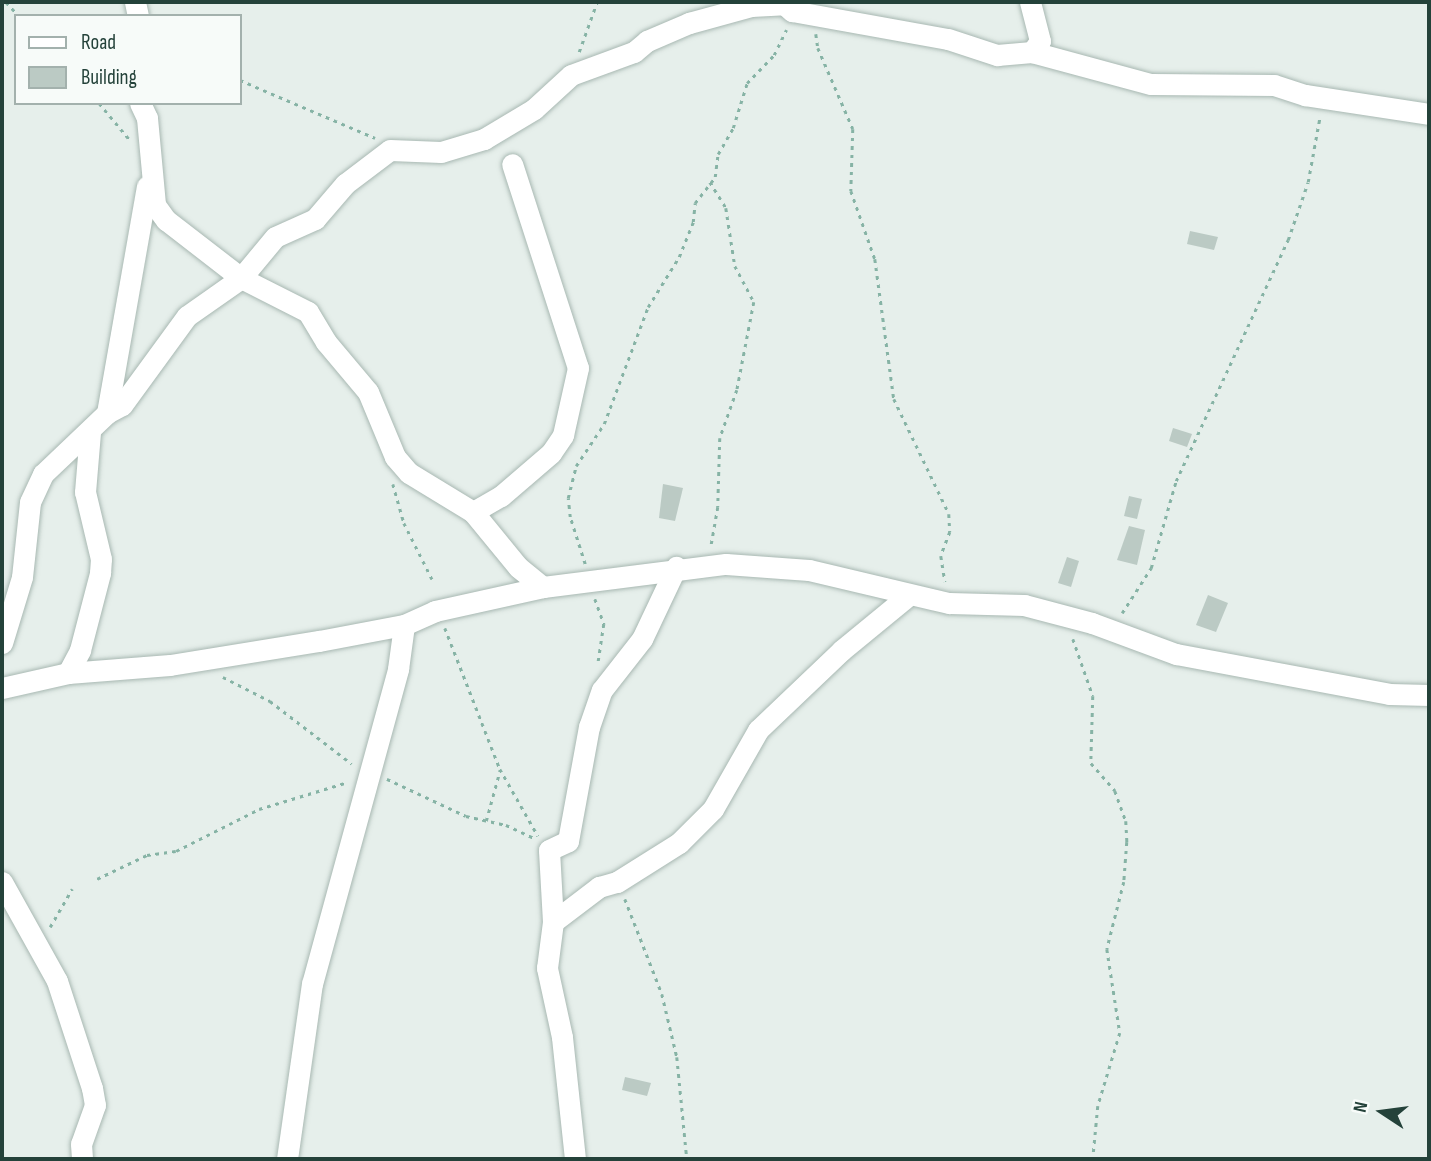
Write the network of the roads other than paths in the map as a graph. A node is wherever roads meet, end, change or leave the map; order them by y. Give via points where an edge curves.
1 (1030, 2) edge
2 (1032, 52) junction
3 (141, 105) edge
4 (1429, 114) edge
5 (512, 164) dead end
6 (149, 177) junction
7 (241, 278) junction
8 (107, 413) junction
9 (90, 432) junction
10 (472, 512) junction
11 (676, 567) junction
12 (543, 587) junction
13 (909, 594) junction
14 (404, 625) junction
15 (2, 643) edge
16 (68, 673) junction
17 (2, 688) edge
18 (1429, 695) edge
19 (2, 882) edge
20 (553, 922) junction
21 (82, 1159) edge
22 (287, 1159) edge
23 (575, 1159) edge

1 - 2 street via 1040,41
2 - 4 street via 1151,83 1274,85 1305,95
2 - 7 street via 997,55 948,38 793,14 784,4 751,6 689,23 647,41 634,52 571,75 534,109 484,139 441,152 390,150 345,184 314,219 275,237
3 - 6 street via 147,118
5 - 10 street via 578,368 563,435 551,453 501,496
6 - 7 street via 155,205 166,220
6 - 8 street via 126,285
7 - 8 street via 187,316 122,405
7 - 10 street via 308,312 368,392 395,457 410,473
8 - 9 street
9 - 15 street via 43,474 30,502 22,576
9 - 16 street via 85,492 101,559 100,573 80,650
10 - 12 street via 504,552
11 - 12 street
11 - 13 street via 709,564 809,570
11 - 20 street via 642,639 602,690 589,726 568,841 549,850
12 - 14 street via 435,611
13 - 18 street via 948,603 1024,606 1176,654 1389,694
13 - 20 street via 758,730 713,809 679,843 617,882 599,887
14 - 16 street via 170,665
14 - 22 street via 371,774 312,984
16 - 17 street
19 - 21 street via 57,981 94,1097 81,1144
20 - 23 street via 547,968 562,1037

